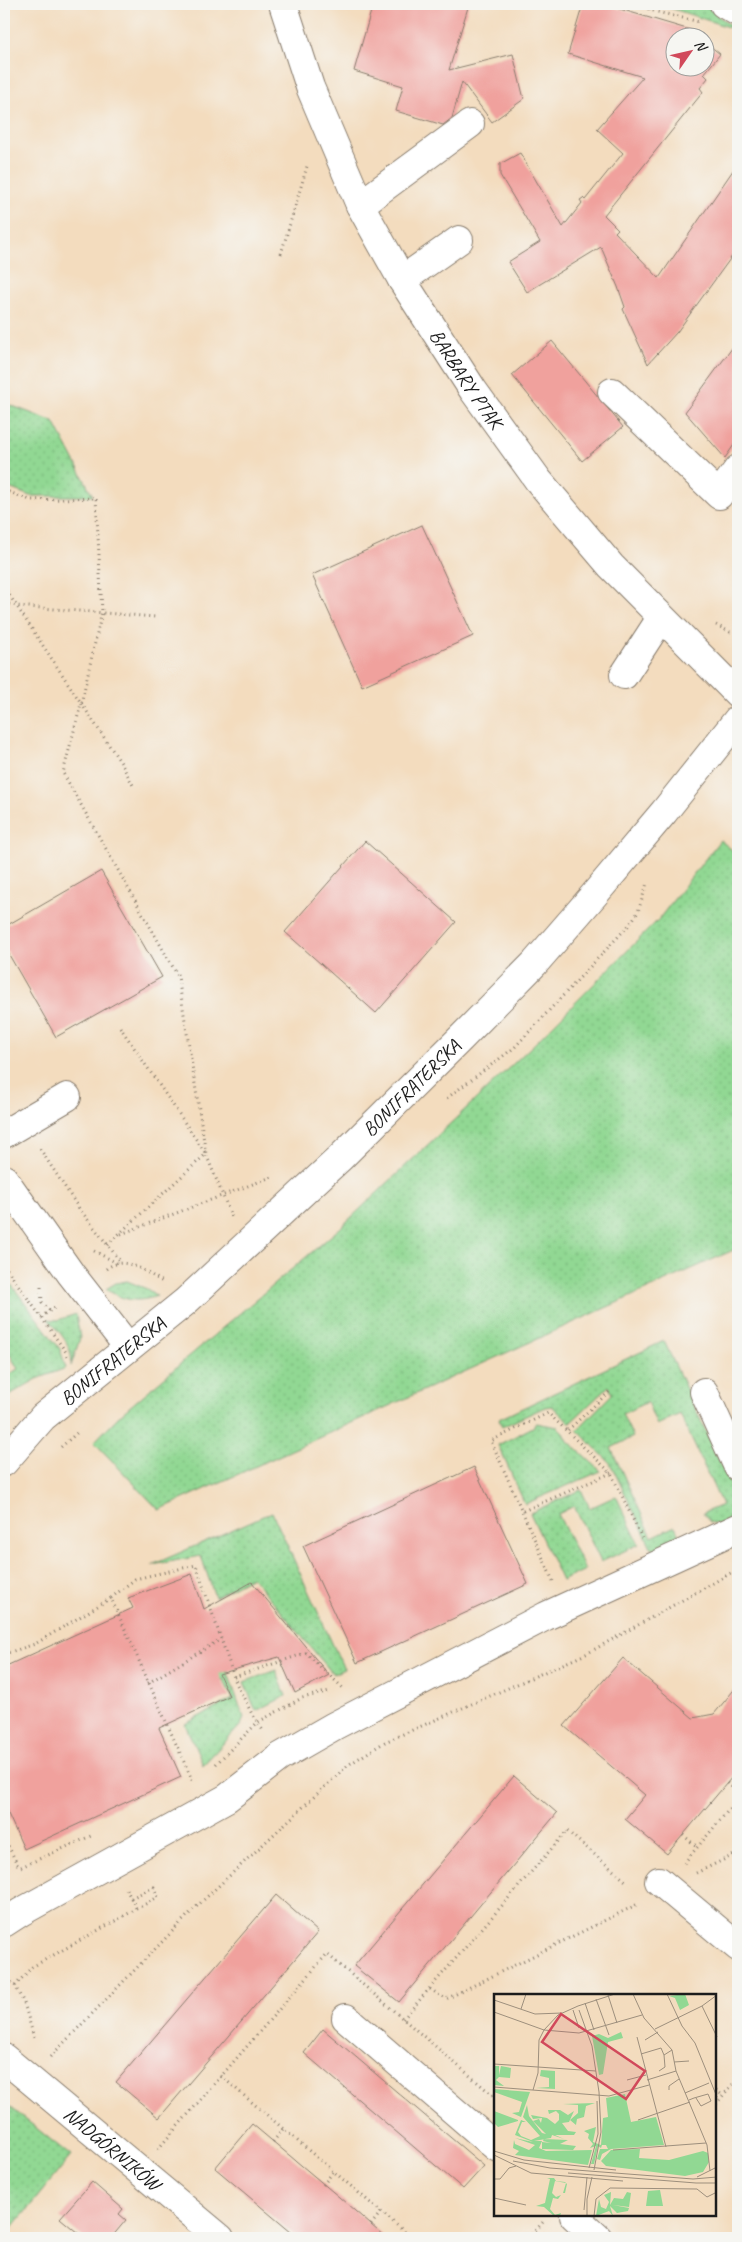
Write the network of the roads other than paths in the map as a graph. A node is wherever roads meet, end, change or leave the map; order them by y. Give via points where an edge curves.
1 (283, 4) edge
2 (724, 4) edge
3 (738, 12) edge
4 (470, 124) dead end
5 (360, 205) junction
6 (459, 240) dead end
7 (402, 280) junction
8 (612, 392) dead end
9 (738, 469) edge
10 (661, 618) junction
11 (624, 675) dead end
12 (738, 694) edge
13 (738, 719) edge
14 (67, 1097) dead end
15 (13, 1128) edge
16 (4, 1179) edge
17 (128, 1347) junction
18 (704, 1392) dead end
19 (43, 1417) junction
20 (4, 1435) edge
21 (4, 1462) edge
22 (738, 1467) edge
23 (738, 1528) edge
24 (660, 1882) road end
25 (7, 1912) edge
26 (738, 1947) edge
27 (346, 2018) dead end
28 (4, 2058) edge
29 (494, 2145) edge
30 (575, 2217) edge
31 (220, 2238) edge
32 (598, 2238) edge

1 - 5 street, BARBARY PTAK via 310,87
2 - 3 street
4 - 5 street
5 - 7 street, BARBARY PTAK
6 - 7 street
7 - 10 street, BARBARY PTAK via 473,390 538,480 611,566
8 - 9 street via 719,495
10 - 11 street
10 - 12 street, BARBARY PTAK
13 - 17 street, BONIFRATERSKA via 658,820 534,964 340,1158 185,1302
14 - 15 street
16 - 17 street via 81,1288
17 - 19 street, BONIFRATERSKA
18 - 22 street
19 - 20 street, BONIFRATERSKA
19 - 21 street, BONIFRATERSKA
23 - 25 street via 546,1616 334,1726 280,1757 227,1798 112,1861
24 - 26 street
27 - 29 street
28 - 31 street, NADGÓRNIKÓW
30 - 32 street

